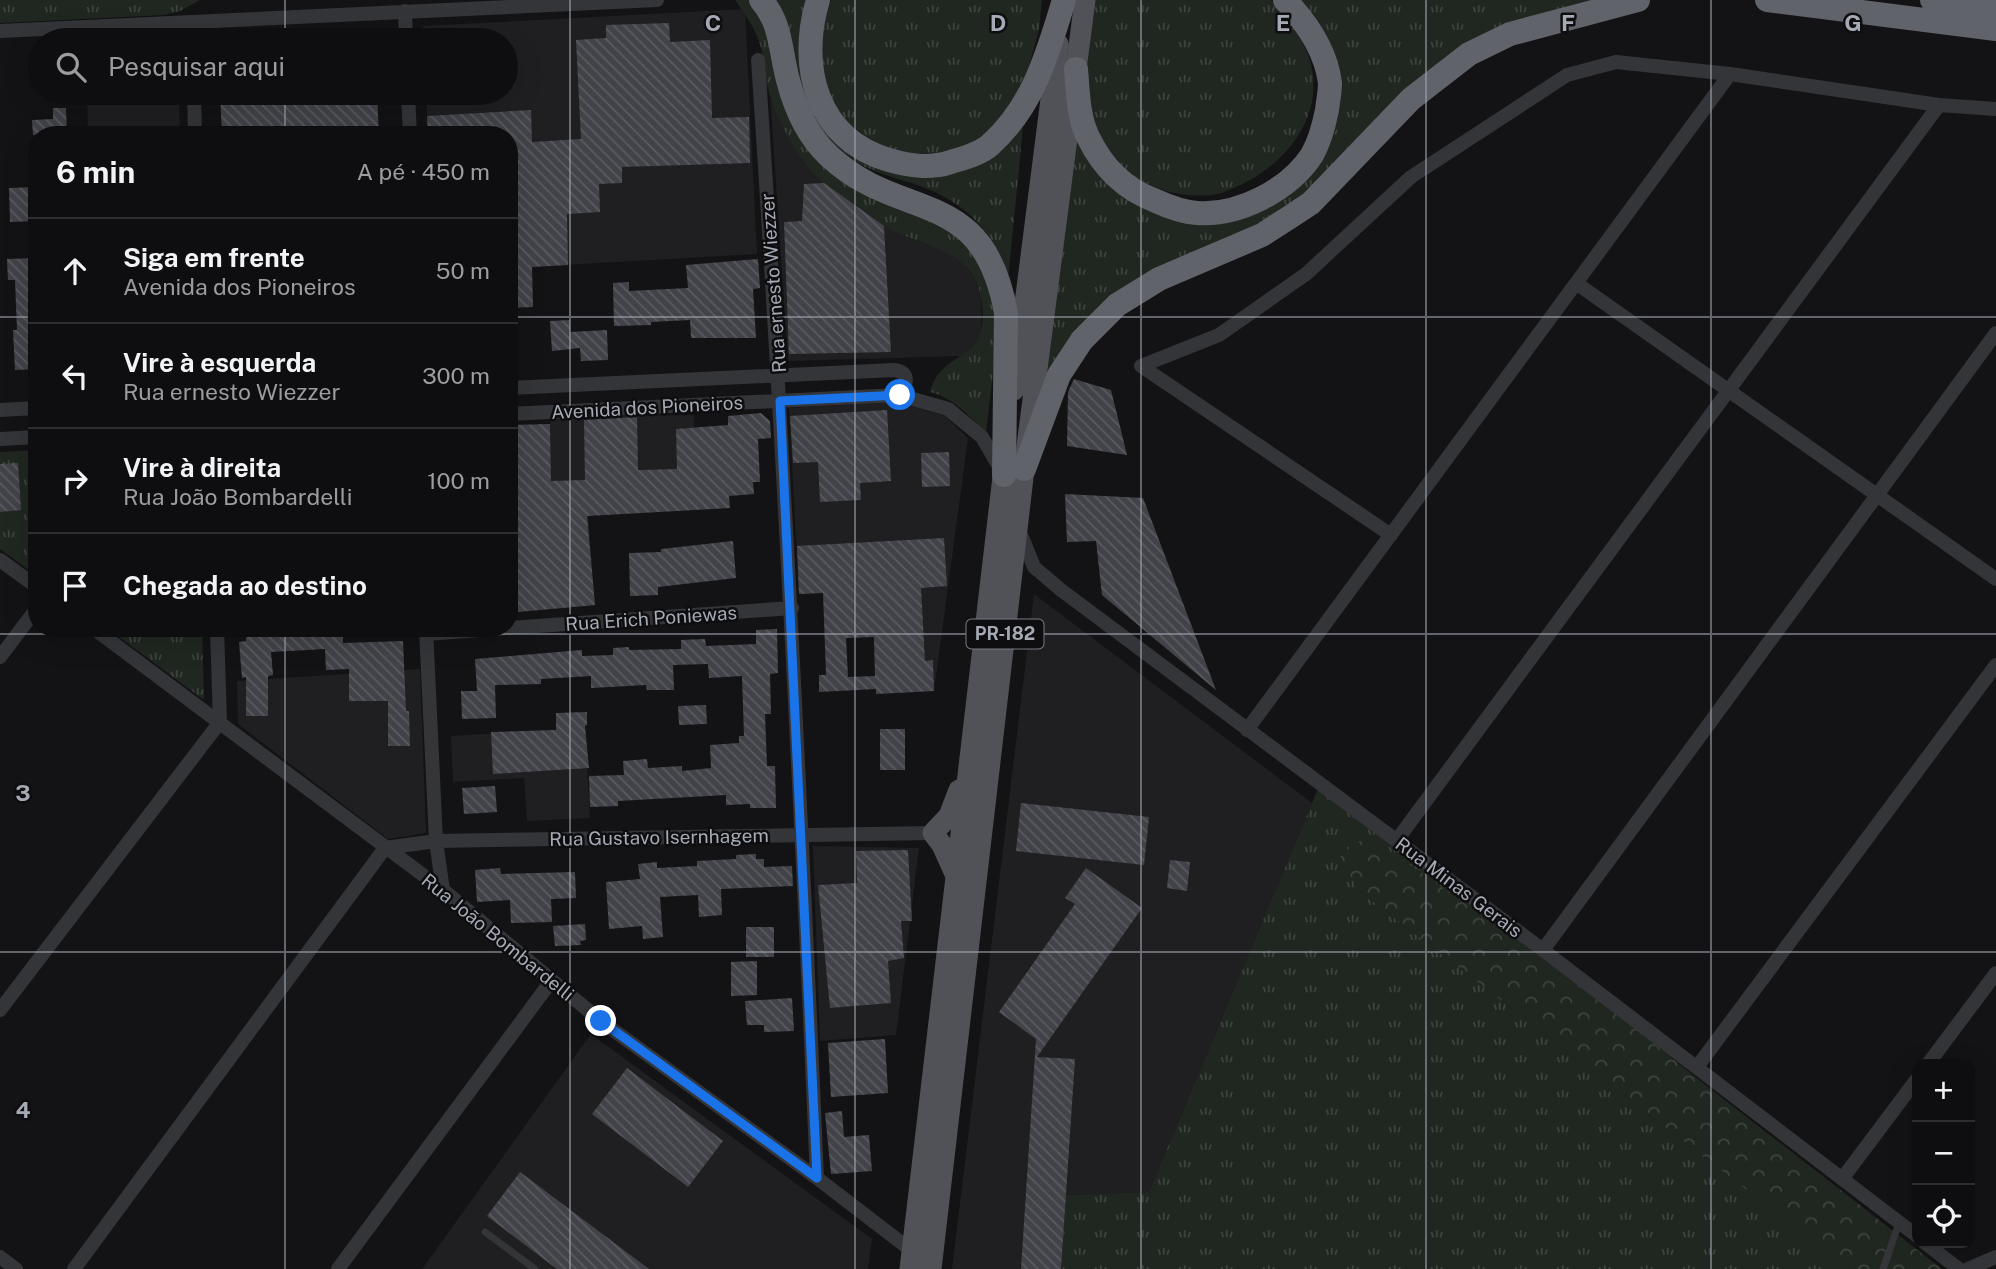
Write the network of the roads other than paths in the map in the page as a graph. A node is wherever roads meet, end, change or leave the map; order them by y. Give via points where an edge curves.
1 (657, 0) edge
2 (761, 0) edge
3 (818, 0) edge
4 (1064, 0) edge
5 (1085, 0) edge
6 (1285, 0) edge
7 (1638, 0) edge
8 (1767, 0) edge
9 (1932, 0) edge
10 (1996, 7) edge
11 (405, 11) junction
12 (191, 22) junction
13 (76, 28) edge
14 (191, 28) edge
15 (406, 28) edge
16 (1996, 29) edge
17 (28, 31) edge
18 (0, 32) edge
19 (758, 60) dead end
20 (1076, 69) junction
21 (1730, 74) junction
22 (194, 105) edge
23 (409, 105) edge
24 (1939, 105) junction
25 (1996, 109) edge
26 (195, 126) edge
27 (410, 126) edge
28 (1576, 283) junction
29 (1996, 333) edge
30 (779, 376) junction
31 (640, 382) junction
32 (518, 388) edge
33 (1728, 390) junction
34 (900, 395) junction
35 (780, 401) junction
36 (28, 408) edge
37 (641, 408) junction
38 (0, 410) edge
39 (518, 414) edge
40 (28, 437) edge
41 (0, 439) edge
42 (1014, 472) junction
43 (1877, 495) junction
44 (1017, 526) junction
45 (1391, 535) junction
46 (0, 560) edge
47 (1996, 579) edge
48 (28, 580) edge
49 (792, 608) junction
50 (28, 620) edge
51 (518, 627) edge
52 (105, 637) edge
53 (216, 637) edge
54 (426, 637) edge
55 (0, 657) edge
56 (1996, 665) edge
57 (220, 722) junction
58 (1247, 730) junction
59 (971, 762) junction
60 (933, 833) junction
61 (802, 835) junction
62 (1397, 840) junction
63 (436, 841) junction
64 (385, 848) junction
65 (957, 877) junction
66 (443, 890) junction
67 (1543, 950) junction
68 (1996, 974) edge
69 (552, 980) junction
70 (0, 1010) edge
71 (1932, 1059) edge
72 (1697, 1067) junction
73 (1912, 1086) edge
74 (817, 1178) junction
75 (1842, 1179) junction
76 (1899, 1222) junction
77 (485, 1232) dead end
78 (1912, 1232) edge
79 (1932, 1248) edge
80 (0, 1257) edge
81 (1996, 1257) edge
82 (911, 1260) edge
83 (16, 1269) edge
84 (74, 1269) edge
85 (338, 1269) edge
86 (535, 1269) edge
87 (931, 1269) edge
88 (1883, 1269) edge
89 (1959, 1269) edge
90 (1968, 1269) edge

1 - 11 street
2 - 42 highway, PR-182 via 779,29 800,116 817,143 868,182 948,216 989,256 1006,313
3 - 4 highway via 809,50 812,79 827,115 841,134 876,157 920,167 940,166 987,148 1014,120 1043,69
4 - 42 main road
5 - 20 main road, PR-182
6 - 20 highway via 1316,39 1325,62 1330,85 1324,129 1301,169 1251,204 1198,213 1172,208 1123,184 1107,169 1087,136
7 - 42 highway via 1510,34 1469,54 1411,99 1311,203 1290,218 1160,279 1117,305 1070,356
8 - 16 highway
9 - 10 highway
11 - 12 street
11 - 15 street
12 - 13 street
12 - 14 street
17 - 18 street
19 - 30 street, Rua ernesto Wiezzer
20 - 42 main road, PR-182
21 - 24 street
21 - 28 street
21 - 45 street via 1616,62 1567,75 1411,177 1306,274 1219,335 1141,366
22 - 26 street
23 - 27 street
24 - 25 street
24 - 33 street
28 - 33 street
28 - 45 street
29 - 43 street
30 - 31 street
30 - 34 street via 901,371 907,382
30 - 35 street, Rua ernesto Wiezzer
31 - 32 street
31 - 37 street
33 - 43 street
33 - 62 street
34 - 35 street, Avenida dos Pioneiros
34 - 42 street, Avenida dos Pioneiros via 948,409
35 - 37 street, Avenida dos Pioneiros
35 - 49 street, Rua ernesto Wiezzer
36 - 38 street
37 - 39 street, Avenida dos Pioneiros
40 - 41 street
42 - 44 main road, PR-182
42 - 59 main road, PR-182
43 - 47 street
43 - 67 street
44 - 58 street, Rua Minas Gerais via 1034,568
44 - 87 main road, PR-182
45 - 58 street
46 - 48 street
49 - 51 street, Rua Erich Poniewas
49 - 61 street, Rua ernesto Wiezzer
50 - 55 street
52 - 57 street, Rua João Bombardelli
53 - 57 street
54 - 63 street
56 - 72 street
57 - 64 street, Rua João Bombardelli
57 - 70 street
58 - 62 street, Rua Minas Gerais
59 - 60 main road via 949,817
59 - 65 main road, PR-182
60 - 61 street, Rua Gustavo Isernhagem
60 - 65 main road
61 - 63 street, Rua Gustavo Isernhagem
61 - 74 street, Rua ernesto Wiezzer
62 - 67 street, Rua Minas Gerais
63 - 64 street, Rua Gustavo Isernhagem
63 - 66 street
64 - 66 street, Rua João Bombardelli
64 - 84 street
65 - 82 main road, PR-182
66 - 69 street, Rua João Bombardelli
67 - 72 street, Rua Minas Gerais
68 - 71 street
69 - 74 street, Rua João Bombardelli via 601,1021
69 - 85 street
72 - 75 street, Rua Minas Gerais
73 - 75 street
74 - 82 street, Rua João Bombardelli
75 - 76 street, Rua Minas Gerais
76 - 78 street, Rua Minas Gerais
76 - 88 lane
77 - 86 lane
79 - 89 street
80 - 83 street
81 - 90 street

